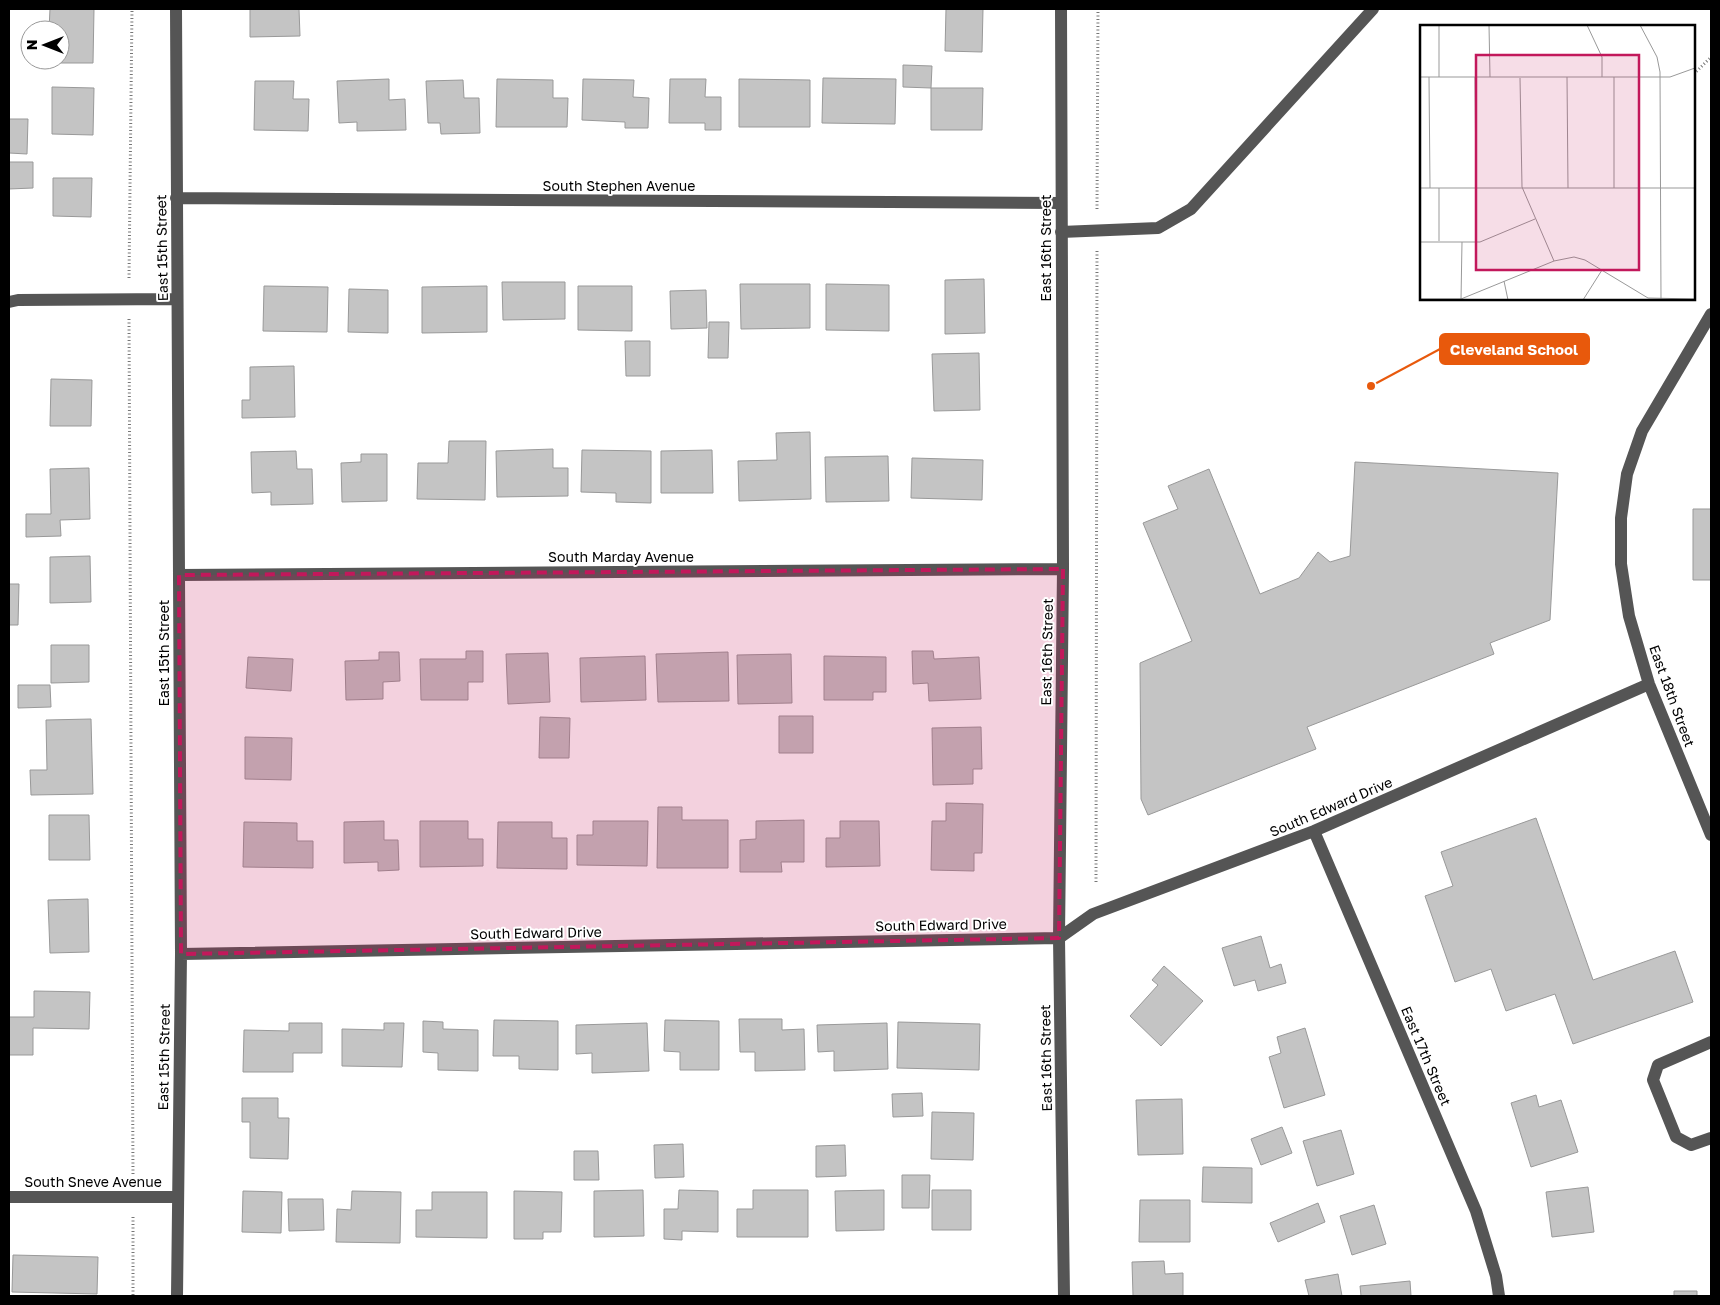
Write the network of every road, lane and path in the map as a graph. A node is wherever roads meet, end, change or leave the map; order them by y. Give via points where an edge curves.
1 (132, 9) edge
2 (176, 9) edge
3 (1061, 9) edge
4 (1098, 9) edge
5 (1373, 9) edge
6 (1711, 57) edge
7 (1695, 73) edge
8 (176, 198) junction
9 (1061, 203) junction
10 (1097, 230) junction
11 (1061, 232) junction
12 (129, 299) junction
13 (177, 299) junction
14 (9, 302) edge
15 (1711, 314) edge
16 (1063, 569) junction
17 (179, 574) junction
18 (1649, 684) junction
19 (1314, 831) junction
20 (1711, 835) edge
21 (1096, 882) dead end
22 (1059, 938) junction
23 (181, 954) junction
24 (1711, 1042) edge
25 (1711, 1138) edge
26 (9, 1197) edge
27 (133, 1197) junction
28 (178, 1197) junction
29 (133, 1296) edge
30 (177, 1296) edge
31 (1064, 1296) edge
32 (1499, 1296) edge

1 - 12 path
2 - 8 street, East 15th Street
3 - 9 street, East 16th Street
4 - 10 path
5 - 10 street via 1191,209 1158,228
6 - 7 path
8 - 9 street, South Stephen Avenue
8 - 13 street, East 15th Street
9 - 11 street, East 16th Street
10 - 11 street
10 - 21 path
11 - 16 street, East 16th Street
12 - 13 street
12 - 14 street
12 - 27 path
13 - 17 street, East 15th Street
15 - 18 street, East 18th Street via 1642,431 1627,474 1621,518 1621,564 1629,616
16 - 17 street, South Marday Avenue
16 - 22 street, East 16th Street
17 - 23 street, East 15th Street
18 - 19 street, South Edward Drive
18 - 20 street, East 18th Street
19 - 22 street, South Edward Drive via 1094,914
19 - 32 street, East 17th Street via 1476,1210
22 - 23 street, South Edward Drive
22 - 31 street, East 16th Street
23 - 28 street, East 15th Street
24 - 25 street via 1658,1065 1653,1080 1676,1137 1691,1145
26 - 27 street, South Sneve Avenue
27 - 28 street, South Sneve Avenue
27 - 29 path
28 - 30 street, East 15th Street

